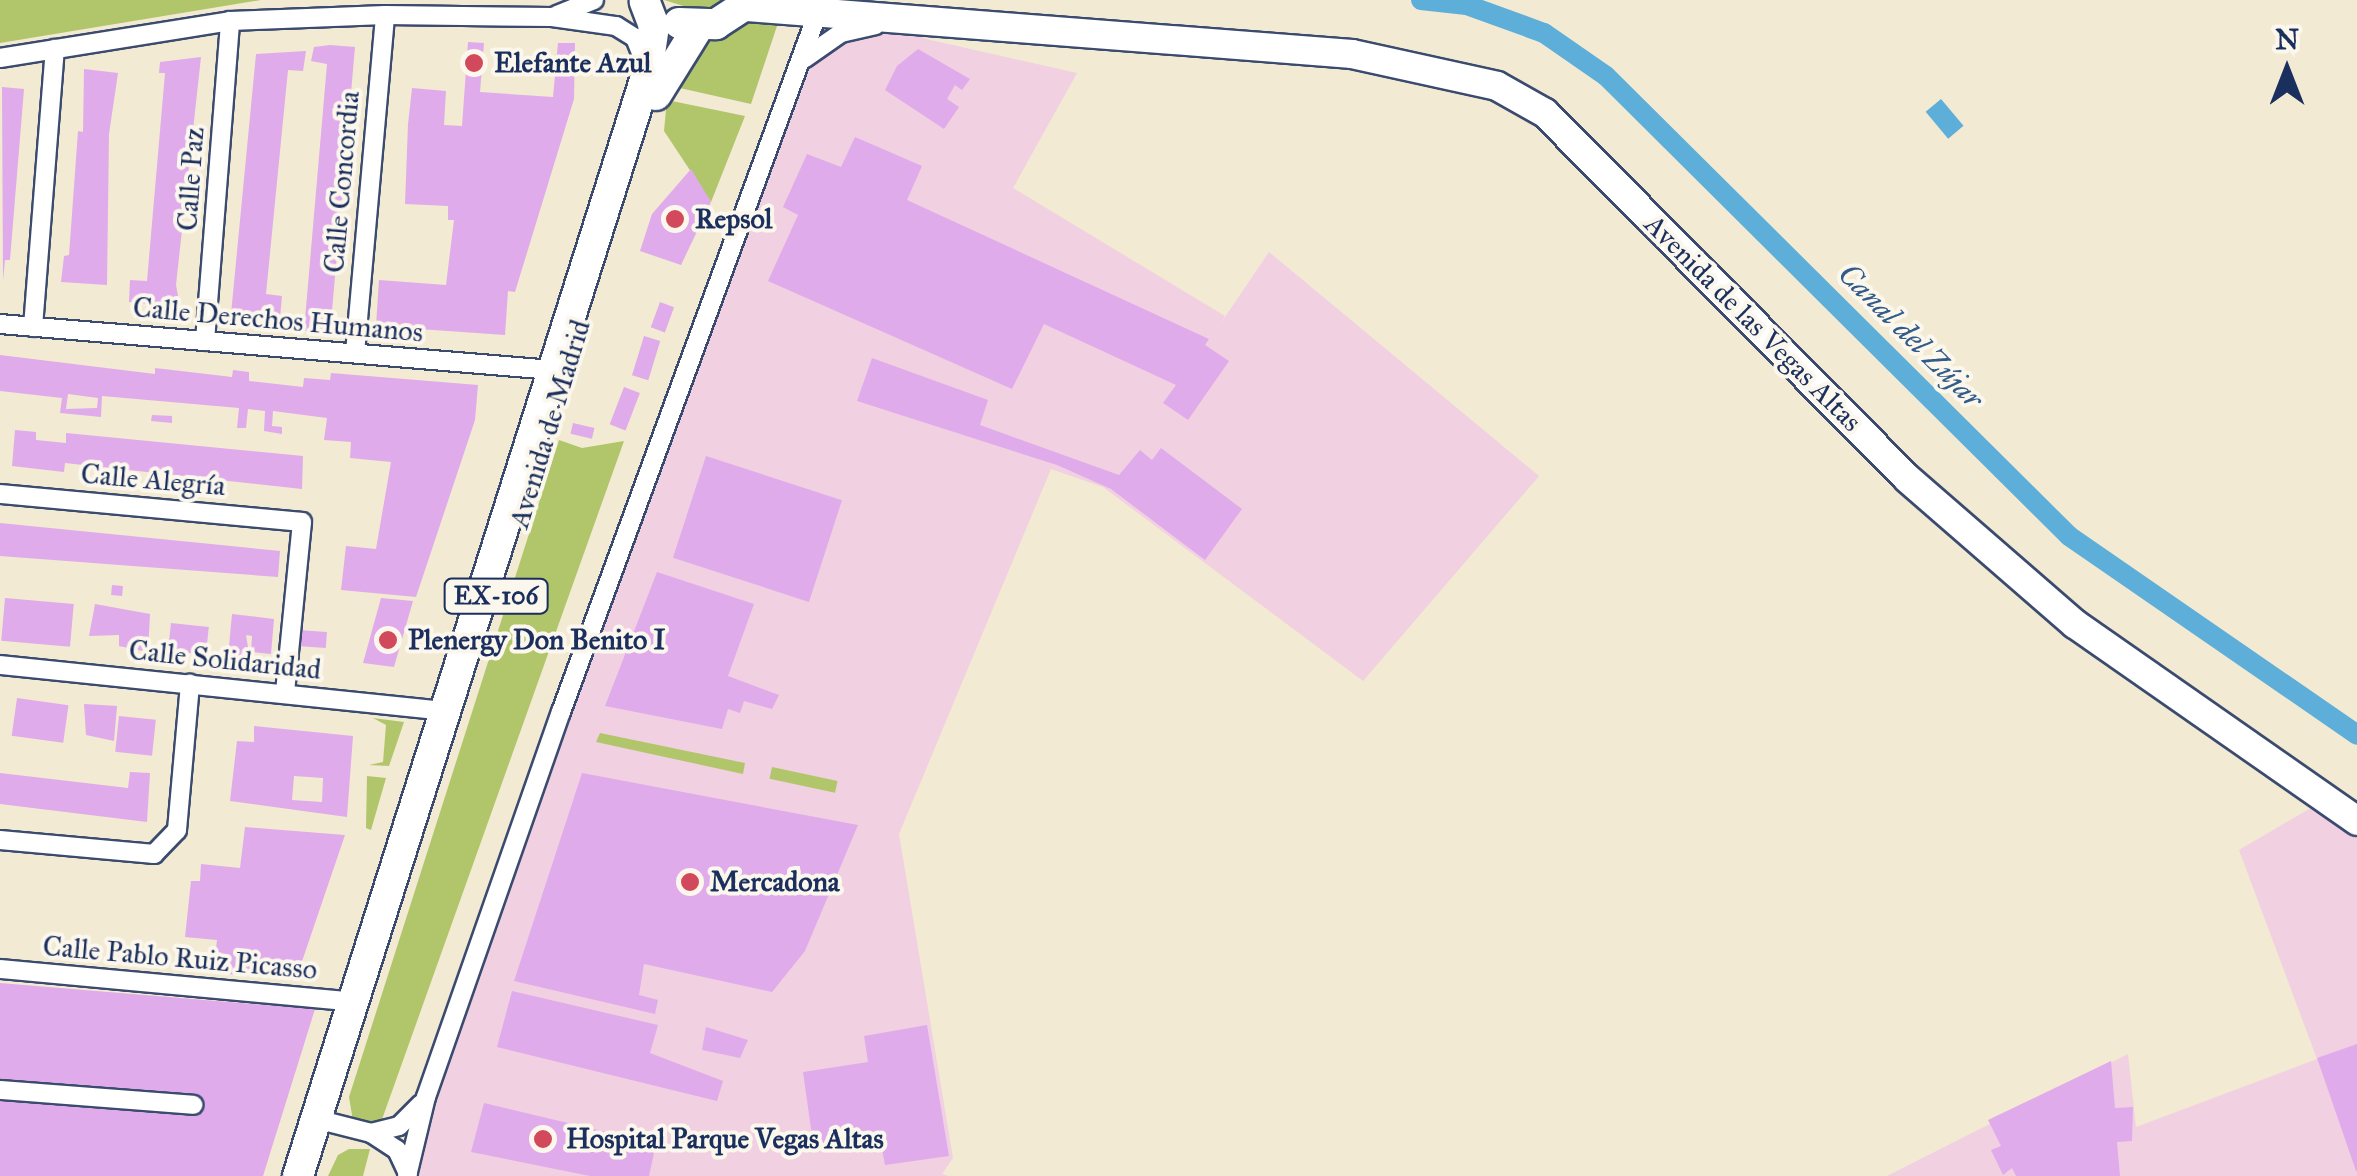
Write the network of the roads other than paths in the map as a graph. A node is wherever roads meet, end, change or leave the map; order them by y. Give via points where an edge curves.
1 (594, 0) edge
2 (863, 0) edge
3 (645, 1) edge
4 (750, 4) edge
5 (812, 10) edge
6 (385, 15) junction
7 (552, 17) junction
8 (943, 18) junction
9 (230, 21) junction
10 (699, 26) junction
11 (54, 49) junction
12 (0, 58) edge
13 (798, 65) junction
14 (647, 74) junction
15 (0, 324) edge
16 (33, 327) junction
17 (205, 341) junction
18 (355, 353) junction
19 (552, 370) junction
20 (0, 494) edge
21 (0, 666) edge
22 (190, 684) junction
23 (285, 692) junction
24 (444, 711) junction
25 (2357, 821) edge
26 (0, 840) edge
27 (0, 969) edge
28 (362, 1003) junction
29 (0, 1090) edge
30 (426, 1097) junction
31 (193, 1105) dead end
32 (324, 1121) junction
33 (372, 1133) junction
34 (408, 1175) edge
35 (298, 1176) edge
36 (315, 1176) edge

1 - 7 street
2 - 8 street
3 - 10 main road, EX-106 via 670,20
3 - 14 main road, EX-106 via 654,26
4 - 5 street
4 - 10 main road
5 - 8 street
5 - 13 street
6 - 7 street
6 - 9 street
6 - 18 street, Calle Concordia
7 - 14 street via 627,31 640,46
8 - 13 street via 851,30
8 - 25 street, Avenida de las Vegas Altas via 1352,54 1497,86 1546,114 1908,479 2049,602
9 - 11 street
9 - 17 street, Calle Paz
10 - 28 main road, Avenida de Madrid / EX-106 via 668,68 638,149
11 - 12 street
11 - 16 street
13 - 30 street
14 - 19 main road, Avenida de Madrid / EX-106
15 - 16 street, Calle Derechos Humanos
16 - 17 street, Calle Derechos Humanos
17 - 18 street, Calle Derechos Humanos
18 - 19 street, Calle Derechos Humanos
19 - 24 main road, Avenida de Madrid / EX-106
20 - 23 street, Calle Alegría via 302,522
21 - 22 street, Calle Solidaridad
22 - 23 street, Calle Solidaridad
22 - 26 street via 177,830 154,854
23 - 24 street, Calle Solidaridad
24 - 28 main road, Avenida de Madrid / EX-106
27 - 28 street, Calle Pablo Ruiz Picasso
28 - 32 main road, Avenida de Madrid / EX-106
29 - 31 street
30 - 33 street via 399,1126
30 - 34 street
32 - 33 street
32 - 35 main road, Avenida de Madrid / EX-106
32 - 36 main road, Avenida de Madrid / EX-106
33 - 34 street via 396,1150

